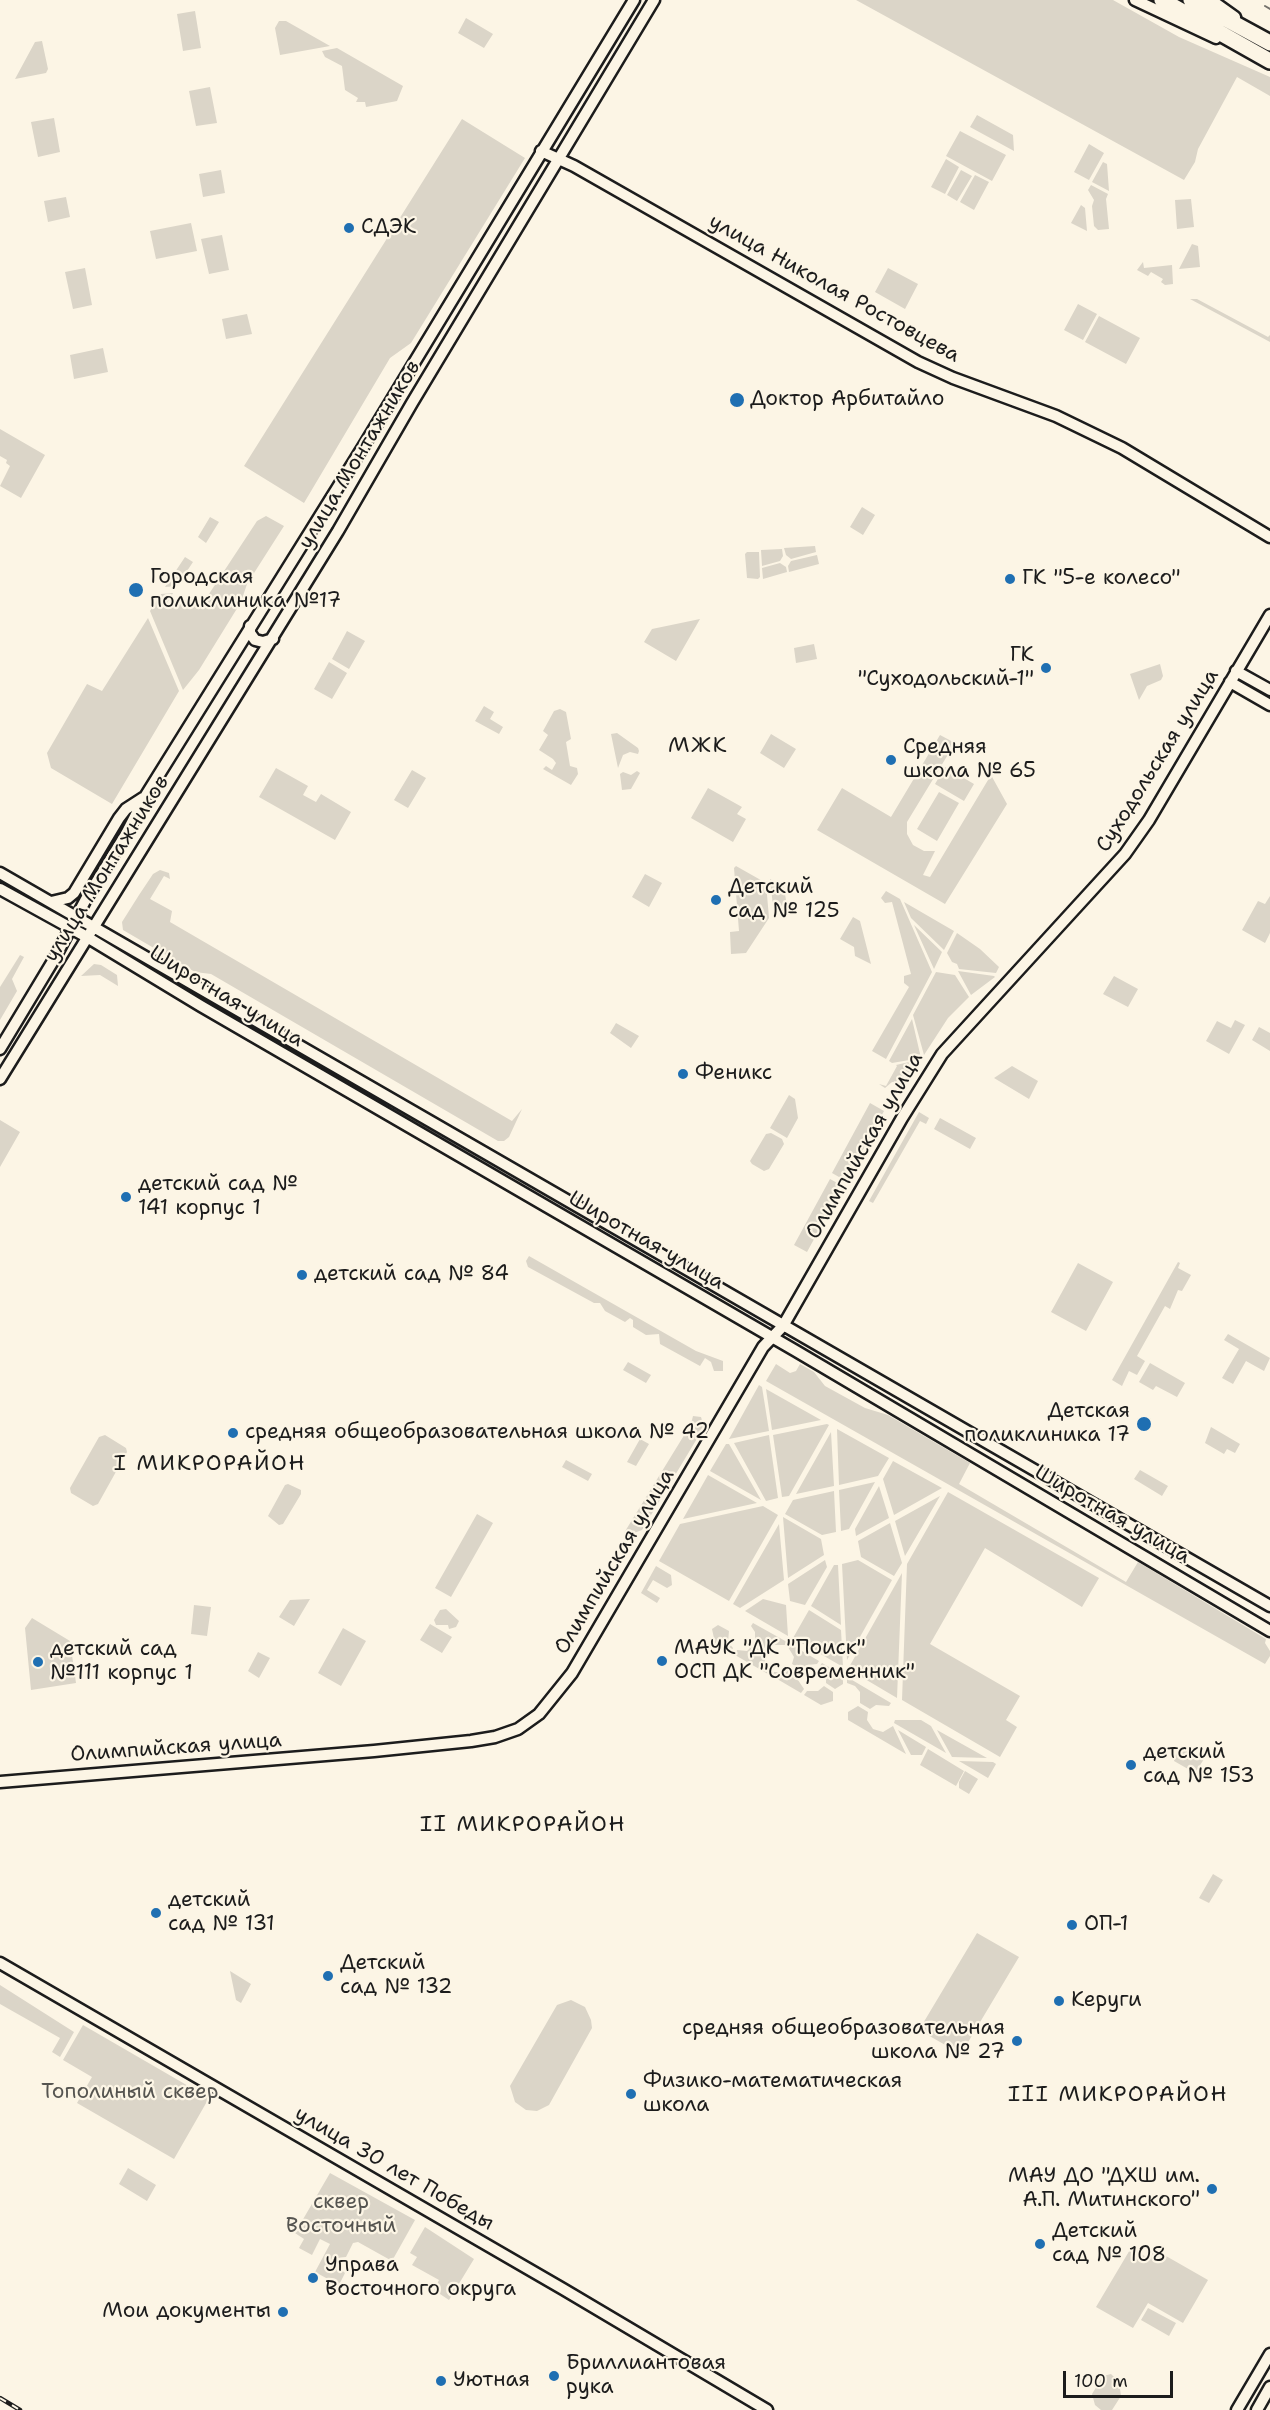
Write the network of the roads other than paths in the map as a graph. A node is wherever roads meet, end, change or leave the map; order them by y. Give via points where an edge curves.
1 (634, 0) edge
2 (654, 0) edge
3 (1135, 0) edge
4 (1162, 0) edge
5 (1191, 0) edge
6 (1211, 0) edge
7 (1270, 42) edge
8 (1270, 61) edge
9 (542, 151) junction
10 (559, 159) junction
11 (395, 393) junction
12 (412, 402) junction
13 (1270, 537) edge
14 (1270, 615) edge
15 (250, 626) junction
16 (273, 639) junction
17 (1236, 671) junction
18 (1230, 682) junction
19 (1270, 690) edge
20 (1270, 705) edge
21 (145, 796) junction
22 (0, 873) edge
23 (0, 889) edge
24 (51, 902) junction
25 (76, 916) junction
26 (94, 926) junction
27 (70, 928) junction
28 (87, 937) junction
29 (1018, 970) joint
30 (0, 1049) edge
31 (0, 1079) edge
32 (783, 1326) junction
33 (771, 1337) junction
34 (1270, 1606) edge
35 (1270, 1631) edge
36 (0, 1782) edge
37 (0, 1964) edge
38 (1270, 2354) edge
39 (1270, 2387) edge
40 (767, 2410) edge
41 (1237, 2410) edge
42 (1257, 2410) edge

1 - 9 main road, улица Монтажников
2 - 10 main road, улица Монтажников
3 - 8 main road
4 - 8 highway
5 - 7 highway
6 - 7 main road
9 - 10 main road, улица Николая Ростовцева
9 - 11 main road, улица Монтажников
10 - 12 main road, улица Монтажников
10 - 13 main road, улица Николая Ростовцева via 918,362 1056,416 1122,448
11 - 12 main road via 409,390
11 - 15 main road, улица Монтажников
12 - 16 main road, улица Монтажников
14 - 17 main road, Суходольская улица
15 - 16 main road via 255,640
15 - 21 main road, улица Монтажников
16 - 26 main road, улица Монтажников
17 - 18 main road, Суходольская улица
17 - 19 main road
18 - 20 main road
18 - 29 main road, Суходольская улица via 1125,854
21 - 24 main road via 119,818 74,892 68,898
21 - 25 main road, улица Монтажников
22 - 24 main road, Широтная улица
23 - 27 main road, Широтная улица
24 - 25 main road, Широтная улица
25 - 26 main road, Широтная улица
25 - 27 main road, улица Монтажников
26 - 28 main road, улица Монтажников
26 - 32 main road, Широтная улица
27 - 28 main road, Широтная улица
27 - 30 main road, улица Монтажников
28 - 31 main road, улица Монтажников
28 - 33 main road, Широтная улица
29 - 32 main road, Олимпийская улица via 942,1054
32 - 33 main road, Олимпийская улица
32 - 34 main road, Широтная улица
33 - 35 main road, Широтная улица
33 - 36 main road, Олимпийская улица via 572,1673 539,1714 518,1729 495,1737 400,1749
37 - 40 main road, улица 30 лет Победы
38 - 41 main road
39 - 42 main road

